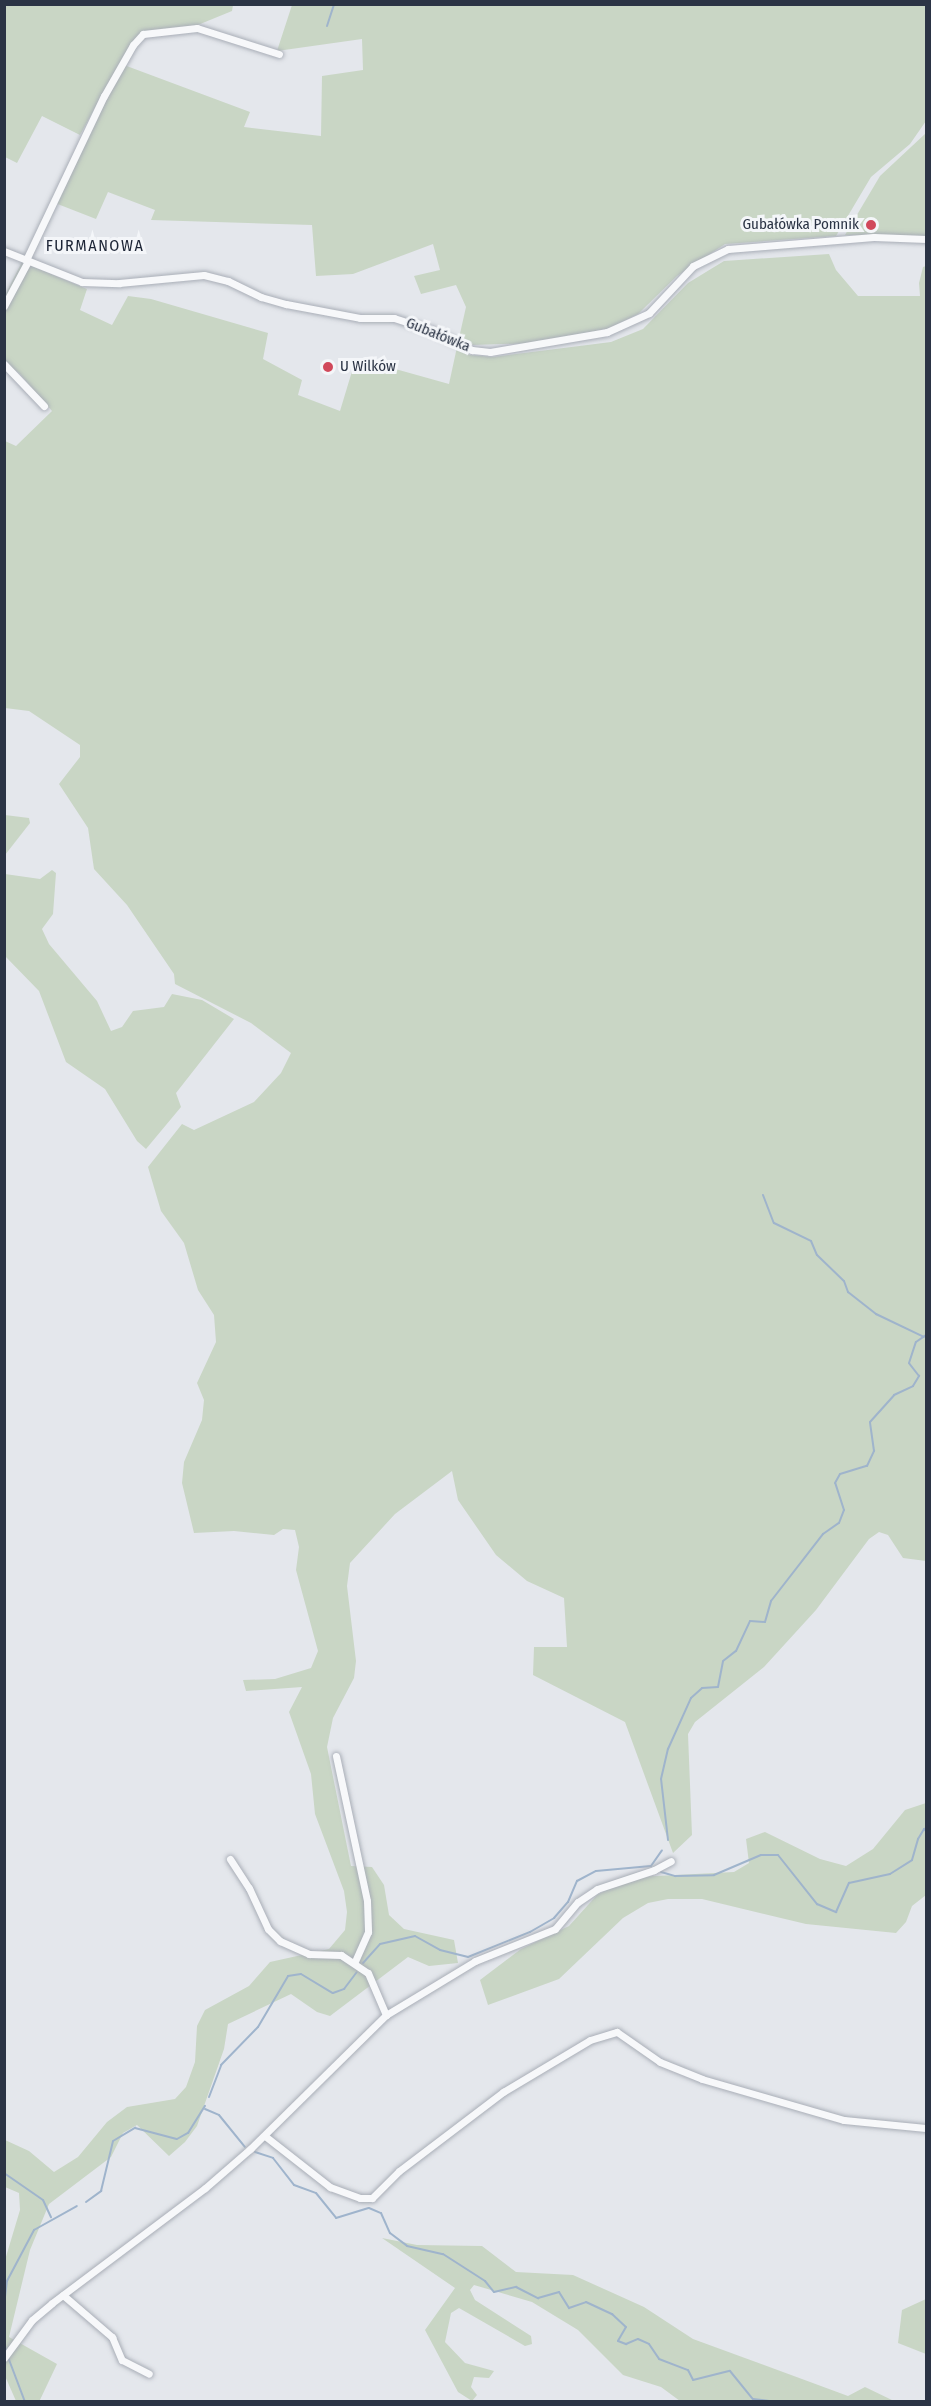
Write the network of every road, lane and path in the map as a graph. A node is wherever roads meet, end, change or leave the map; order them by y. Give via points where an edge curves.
1 (279, 54) dead end
2 (927, 239) edge
3 (4, 251) edge
4 (27, 261) junction
5 (4, 306) edge
6 (4, 364) edge
7 (44, 406) dead end
8 (336, 1756) dead end
9 (230, 1859) dead end
10 (671, 1861) dead end
11 (354, 1963) junction
12 (386, 2015) junction
13 (927, 2128) edge
14 (265, 2136) junction
15 (63, 2295) junction
16 (7, 2355) edge
17 (149, 2374) dead end

1 - 4 street via 197,28 143,34 104,96
2 - 4 street, Gubałówka via 874,237 728,249 693,266 650,313 607,332 490,352 472,350 432,330 394,318 360,318 286,304 204,275 119,283 82,282
3 - 4 street, Gubałówka
4 - 5 street
6 - 7 street
8 - 11 street via 367,1901 368,1932
9 - 11 street via 268,1929 280,1941 309,1954 341,1955
10 - 12 street via 597,1889 578,1902 555,1929 475,1961
11 - 12 street via 368,1973
12 - 14 street
13 - 14 street via 844,2120 714,2083 660,2062 617,2032 601,2035 503,2092 399,2171 372,2198 360,2198 330,2187
14 - 15 street via 206,2188
15 - 16 street via 32,2320
15 - 17 street via 112,2337 122,2360

